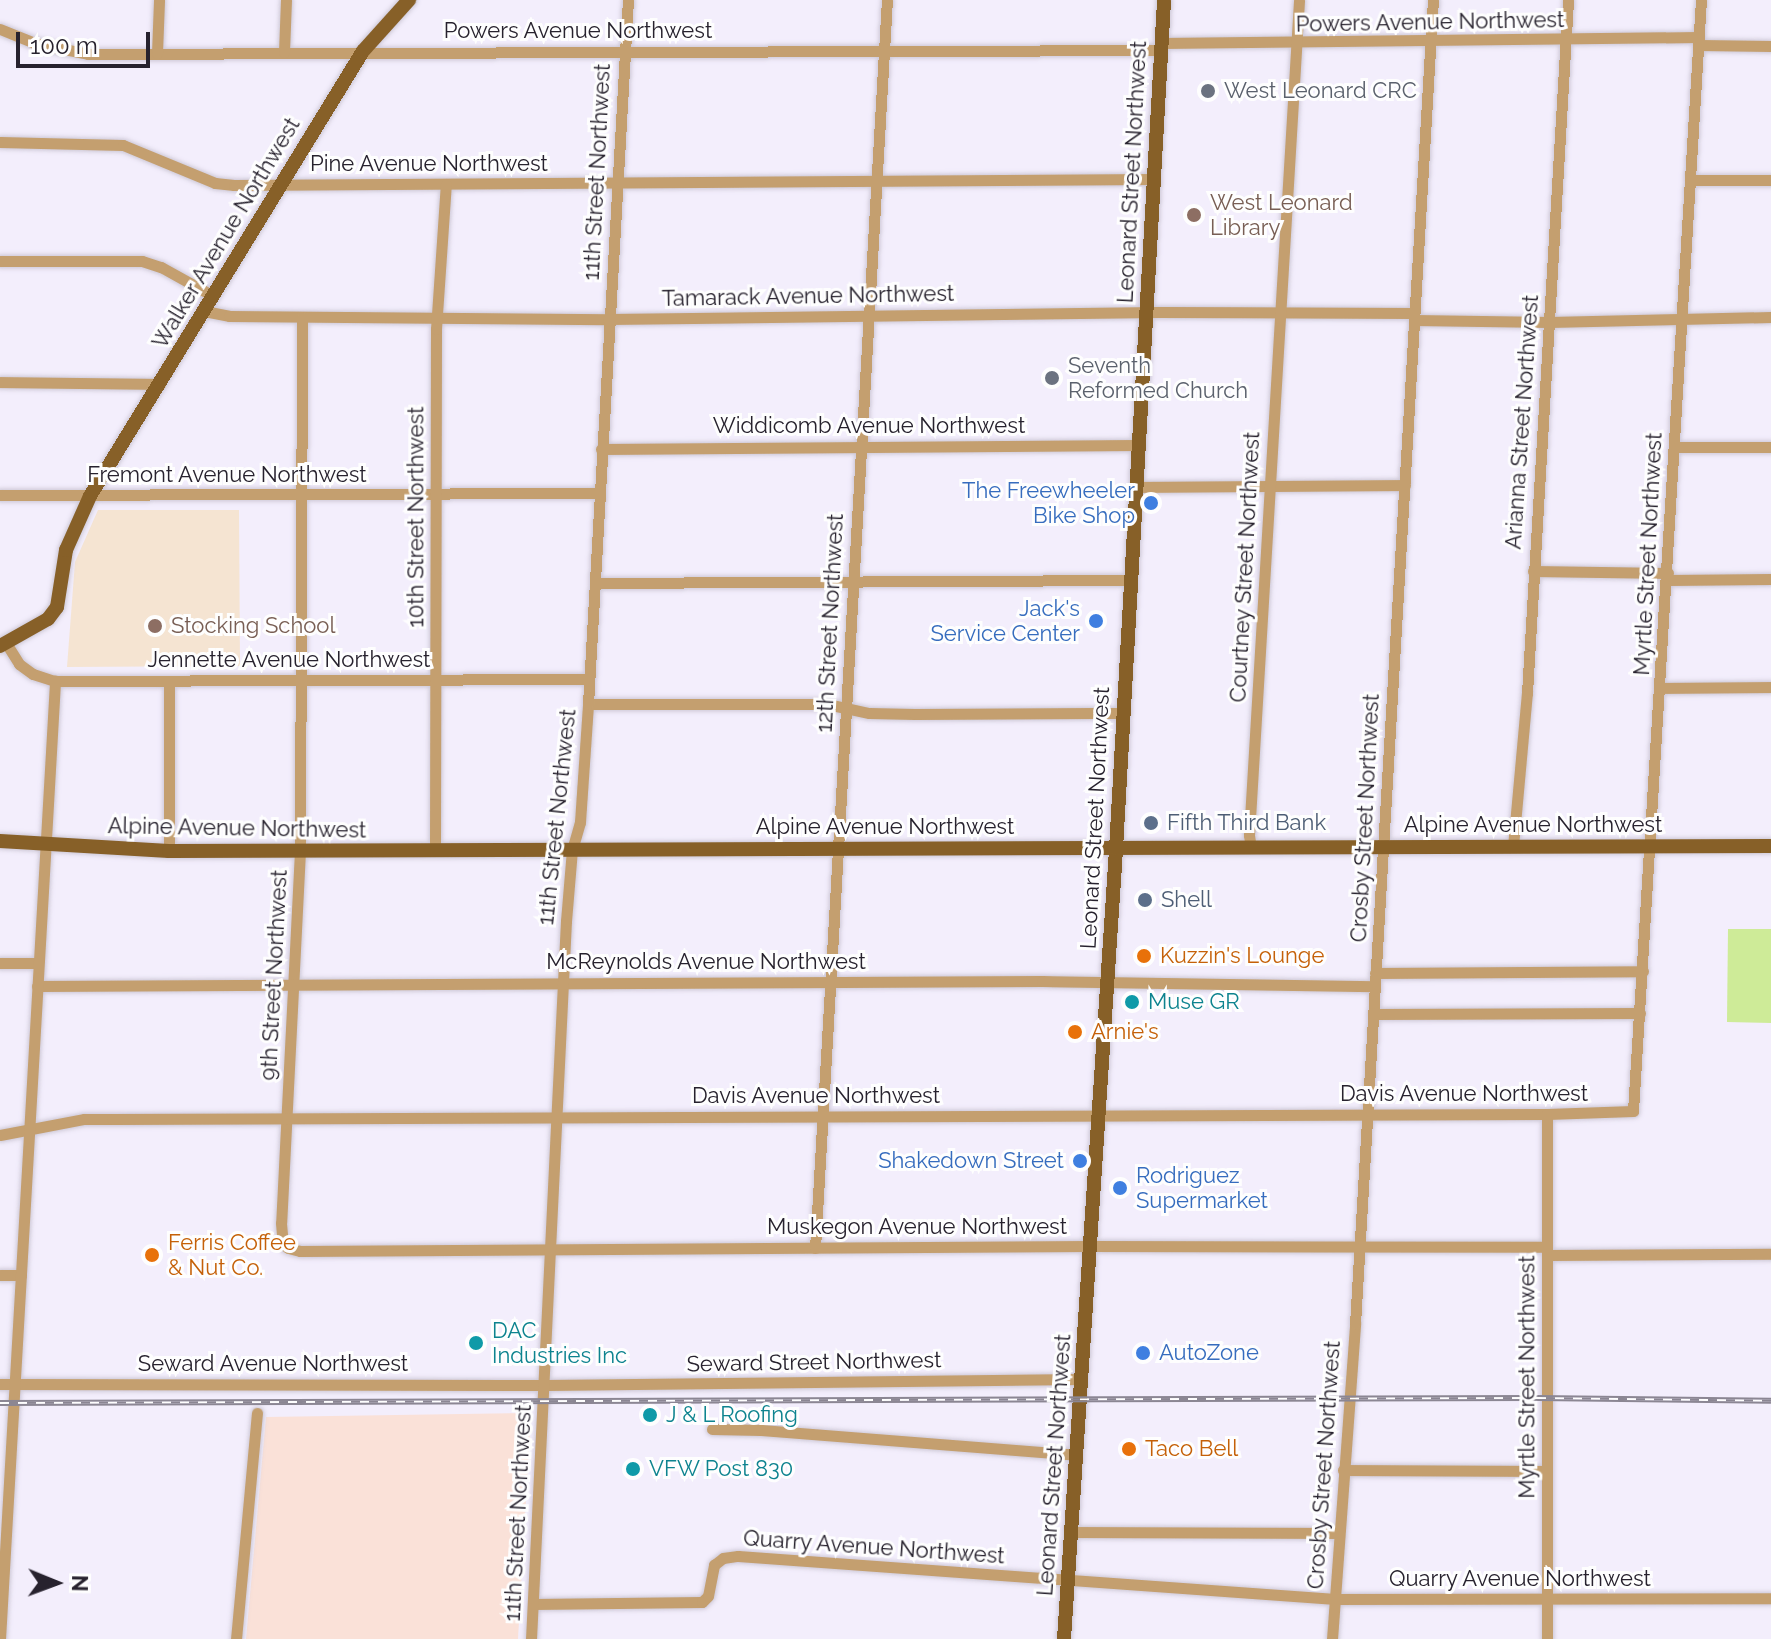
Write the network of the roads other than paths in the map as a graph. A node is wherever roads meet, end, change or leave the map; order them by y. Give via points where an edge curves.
1 (159, 0) edge
2 (286, 0) edge
3 (409, 0) edge
4 (628, 0) edge
5 (887, 0) edge
6 (1164, 0) edge
7 (1299, 0) edge
8 (1433, 0) edge
9 (1568, 0) edge
10 (1701, 0) edge
11 (0, 29) edge
12 (1565, 41) junction
13 (1699, 41) junction
14 (1430, 43) junction
15 (1296, 44) junction
16 (1771, 46) edge
17 (1161, 47) junction
18 (363, 51) junction
19 (625, 51) junction
20 (884, 51) junction
21 (284, 52) junction
22 (157, 53) junction
23 (0, 142) edge
24 (1155, 179) junction
25 (1690, 180) junction
26 (1771, 180) edge
27 (618, 183) junction
28 (877, 183) junction
29 (446, 184) junction
30 (281, 185) junction
31 (0, 261) edge
32 (213, 296) junction
33 (204, 311) junction
34 (1280, 312) junction
35 (1147, 313) junction
36 (869, 315) junction
37 (1414, 316) junction
38 (302, 317) junction
39 (436, 317) junction
40 (1771, 317) edge
41 (1683, 318) junction
42 (608, 319) junction
43 (1549, 322) junction
44 (0, 382) edge
45 (160, 384) junction
46 (1138, 445) junction
47 (861, 446) junction
48 (1675, 447) junction
49 (1771, 447) edge
50 (601, 449) junction
51 (1405, 485) junction
52 (1270, 486) junction
53 (1136, 487) junction
54 (435, 493) junction
55 (599, 493) junction
56 (0, 495) edge
57 (302, 495) junction
58 (90, 496) junction
59 (1533, 571) junction
60 (1668, 576) junction
61 (1771, 579) edge
62 (1131, 580) junction
63 (852, 581) junction
64 (596, 583) junction
65 (3, 644) edge
66 (436, 679) junction
67 (589, 679) junction
68 (301, 680) junction
69 (55, 681) junction
70 (169, 681) junction
71 (1771, 687) edge
72 (1660, 688) junction
73 (588, 704) junction
74 (846, 709) junction
75 (1124, 713) junction
76 (0, 841) edge
77 (45, 846) junction
78 (1513, 846) junction
79 (1650, 846) junction
80 (1771, 846) edge
81 (1251, 848) junction
82 (1383, 848) junction
83 (838, 849) junction
84 (1116, 849) junction
85 (572, 850) junction
86 (169, 851) junction
87 (300, 851) junction
88 (435, 851) junction
89 (0, 963) edge
90 (37, 963) junction
91 (1643, 971) junction
92 (1375, 979) junction
93 (830, 981) junction
94 (1108, 981) junction
95 (563, 982) junction
96 (294, 985) junction
97 (37, 986) junction
98 (1640, 1013) junction
99 (1373, 1014) junction
100 (1633, 1111) joint
101 (1098, 1114) junction
102 (1365, 1114) junction
103 (1547, 1114) junction
104 (821, 1116) junction
105 (556, 1117) junction
106 (286, 1118) junction
107 (28, 1128) junction
108 (0, 1135) edge
109 (1090, 1246) junction
110 (1359, 1246) junction
111 (288, 1248) joint
112 (815, 1248) junction
113 (549, 1249) junction
114 (1547, 1251) junction
115 (1771, 1254) edge
116 (0, 1275) edge
117 (21, 1275) junction
118 (1082, 1379) junction
119 (0, 1384) edge
120 (15, 1384) junction
121 (546, 1385) junction
122 (257, 1413) dead end
123 (712, 1429) dead end
124 (1076, 1455) junction
125 (1343, 1470) junction
126 (1547, 1471) junction
127 (1071, 1532) junction
128 (1339, 1533) junction
129 (1068, 1582) junction
130 (1771, 1598) edge
131 (1335, 1599) junction
132 (1547, 1599) junction
133 (533, 1604) junction
134 (0, 1639) edge
135 (236, 1639) edge
136 (531, 1639) edge
137 (1066, 1639) edge
138 (1332, 1639) edge
139 (1547, 1639) edge

1 - 22 street
2 - 21 street
3 - 18 main road, Walker Avenue Northwest
4 - 19 street, 11th Street Northwest
5 - 20 street, 12th Street Northwest
6 - 17 main road, Leonard Street Northwest
7 - 15 street, Courtney Street Northwest
8 - 14 street, Crosby Street Northwest
9 - 12 street, Arianna Street Northwest
10 - 13 street, Myrtle Street Northwest
11 - 22 street, Powers Avenue Northwest via 88,54
12 - 13 street, Powers Avenue Northwest
12 - 14 street, Powers Avenue Northwest
12 - 43 street, Arianna Street Northwest
13 - 16 street, Powers Avenue Northwest
13 - 25 street, Myrtle Street Northwest
14 - 15 street, Powers Avenue Northwest
14 - 37 street, Crosby Street Northwest
15 - 17 street, Powers Avenue Northwest
15 - 34 street, Courtney Street Northwest
17 - 20 street, Powers Avenue Northwest
17 - 24 main road, Leonard Street Northwest
18 - 19 street, Powers Avenue Northwest
18 - 21 street, Powers Avenue Northwest
18 - 30 main road, Walker Avenue Northwest
19 - 20 street, Powers Avenue Northwest
19 - 27 street, 11th Street Northwest
20 - 28 street, 12th Street Northwest
21 - 22 street, Powers Avenue Northwest
23 - 30 street, Pine Avenue Northwest via 123,145 215,183
24 - 28 street, Pine Avenue Northwest
24 - 35 main road, Leonard Street Northwest
25 - 26 street
25 - 41 street, Myrtle Street Northwest
27 - 28 street, Pine Avenue Northwest
27 - 29 street, Pine Avenue Northwest
27 - 42 street, 11th Street Northwest
28 - 36 street, 12th Street Northwest
29 - 30 street, Pine Avenue Northwest
29 - 39 street, 10th Street Northwest
30 - 32 main road, Walker Avenue Northwest
31 - 32 street via 142,261
32 - 33 main road, Walker Avenue Northwest
33 - 38 street, Tamarack Avenue Northwest
33 - 45 main road, Walker Avenue Northwest
34 - 35 street, Tamarack Avenue Northwest
34 - 37 street, Tamarack Avenue Northwest
34 - 52 street, Courtney Street Northwest
35 - 36 street, Tamarack Avenue Northwest
35 - 46 main road, Leonard Street Northwest
36 - 42 street, Tamarack Avenue Northwest
36 - 47 street, 12th Street Northwest
37 - 43 street, Tamarack Avenue Northwest
37 - 51 street, Crosby Street Northwest
38 - 39 street, Tamarack Avenue Northwest
38 - 57 street, 9th Street Northwest
39 - 42 street, Tamarack Avenue Northwest
39 - 54 street, 10th Street Northwest
40 - 41 street, Tamarack Avenue Northwest
41 - 43 street, Tamarack Avenue Northwest
41 - 48 street, Myrtle Street Northwest
42 - 50 street, 11th Street Northwest
43 - 59 street, Arianna Street Northwest
44 - 45 street
45 - 58 main road, Walker Avenue Northwest
46 - 47 street, Widdicomb Avenue Northwest
46 - 53 main road, Leonard Street Northwest
47 - 50 street, Widdicomb Avenue Northwest
47 - 63 street, 12th Street Northwest
48 - 49 street
48 - 60 street, Myrtle Street Northwest
50 - 55 street, 11th Street Northwest
51 - 52 street
51 - 82 street, Crosby Street Northwest
52 - 53 street
52 - 81 street, Courtney Street Northwest
53 - 62 main road, Leonard Street Northwest
54 - 55 street, Fremont Avenue Northwest
54 - 57 street, Fremont Avenue Northwest
54 - 66 street, 10th Street Northwest
55 - 64 street, 11th Street Northwest
56 - 58 street, Fremont Avenue Northwest
57 - 58 street, Fremont Avenue Northwest
57 - 68 street, 9th Street Northwest
58 - 65 main road, Walker Avenue Northwest via 66,550 57,607 48,619
59 - 60 street
59 - 78 street, Arianna Street Northwest
60 - 61 street
60 - 72 street, Myrtle Street Northwest
62 - 63 street
62 - 75 main road, Leonard Street Northwest
63 - 64 street
63 - 74 street, 12th Street Northwest
64 - 67 street, 11th Street Northwest
65 - 69 street, Jennette Avenue Northwest via 26,669
66 - 67 street, Jennette Avenue Northwest
66 - 68 street, Jennette Avenue Northwest
66 - 88 street, 10th Street Northwest
67 - 73 street, 11th Street Northwest
68 - 70 street, Jennette Avenue Northwest
68 - 87 street, 9th Street Northwest
69 - 70 street, Jennette Avenue Northwest
69 - 77 street
70 - 86 street
71 - 72 street
72 - 79 street, Myrtle Street Northwest
73 - 74 street via 827,704
73 - 85 street, 11th Street Northwest via 580,822
74 - 75 street via 915,714
74 - 83 street, 12th Street Northwest
75 - 84 main road, Leonard Street Northwest
76 - 77 main road, Alpine Avenue Northwest
77 - 86 main road, Alpine Avenue Northwest
77 - 90 street
78 - 79 main road, Alpine Avenue Northwest
78 - 82 main road, Alpine Avenue Northwest
79 - 80 main road, Alpine Avenue Northwest
79 - 91 street, Myrtle Street Northwest
81 - 82 main road, Alpine Avenue Northwest
81 - 84 main road, Alpine Avenue Northwest
82 - 92 street, Crosby Street Northwest
83 - 84 main road, Alpine Avenue Northwest
83 - 85 main road, Alpine Avenue Northwest
83 - 93 street, 12th Street Northwest
84 - 94 main road, Leonard Street Northwest
85 - 88 main road, Alpine Avenue Northwest
85 - 95 street, 11th Street Northwest
86 - 87 main road, Alpine Avenue Northwest
87 - 88 main road, Alpine Avenue Northwest
87 - 96 street, 9th Street Northwest
89 - 90 street
90 - 97 street
91 - 92 street, McReynolds Avenue Northwest
91 - 98 street, Myrtle Street Northwest
92 - 94 street, McReynolds Avenue Northwest
92 - 99 street, Crosby Street Northwest
93 - 94 street, McReynolds Avenue Northwest
93 - 95 street, McReynolds Avenue Northwest
93 - 104 street, 12th Street Northwest
94 - 101 main road, Leonard Street Northwest
95 - 96 street, McReynolds Avenue Northwest
95 - 105 street, 11th Street Northwest
96 - 97 street, McReynolds Avenue Northwest
96 - 106 street, 9th Street Northwest
97 - 107 street
98 - 99 street
98 - 100 street, Myrtle Street Northwest
99 - 102 street, Crosby Street Northwest
100 - 103 street, Davis Avenue Northwest
101 - 102 street, Davis Avenue Northwest
101 - 104 street, Davis Avenue Northwest
101 - 109 main road, Leonard Street Northwest
102 - 103 street, Davis Avenue Northwest
102 - 110 street, Crosby Street Northwest
103 - 114 street, Myrtle Street Northwest
104 - 105 street, Davis Avenue Northwest
104 - 112 street, 12th Street Northwest
105 - 106 street, Davis Avenue Northwest
105 - 113 street, 11th Street Northwest
106 - 107 street, Davis Avenue Northwest via 84,1119
106 - 111 street, 9th Street Northwest via 281,1234
107 - 108 street, Davis Avenue Northwest
107 - 117 street
109 - 110 street, Muskegon Avenue Northwest
109 - 112 street, Muskegon Avenue Northwest
109 - 118 main road, Leonard Street Northwest
110 - 114 street, Muskegon Avenue Northwest
110 - 125 street, Crosby Street Northwest
111 - 113 street, Muskegon Avenue Northwest
112 - 113 street, Muskegon Avenue Northwest
113 - 121 street, 11th Street Northwest
114 - 115 street, Muskegon Avenue Northwest
114 - 126 street, Myrtle Street Northwest
116 - 117 street
117 - 120 street
118 - 121 street, Seward Street Northwest
118 - 124 main road, Leonard Street Northwest
119 - 120 street, Seward Avenue Northwest
120 - 121 street, Seward Avenue Northwest
120 - 134 street
121 - 133 street, 11th Street Northwest
122 - 135 street
123 - 124 street
124 - 127 main road, Leonard Street Northwest
125 - 126 street
125 - 128 street, Crosby Street Northwest
126 - 132 street, Myrtle Street Northwest
127 - 128 street
127 - 129 main road, Leonard Street Northwest
128 - 131 street, Crosby Street Northwest
129 - 131 street, Quarry Avenue Northwest
129 - 133 street, Quarry Avenue Northwest via 738,1556 714,1565 702,1602
129 - 137 main road, Leonard Street Northwest
130 - 132 street, Quarry Avenue Northwest
131 - 132 street, Quarry Avenue Northwest
131 - 138 street, Crosby Street Northwest
132 - 139 street, Myrtle Street Northwest
133 - 136 street, 11th Street Northwest

